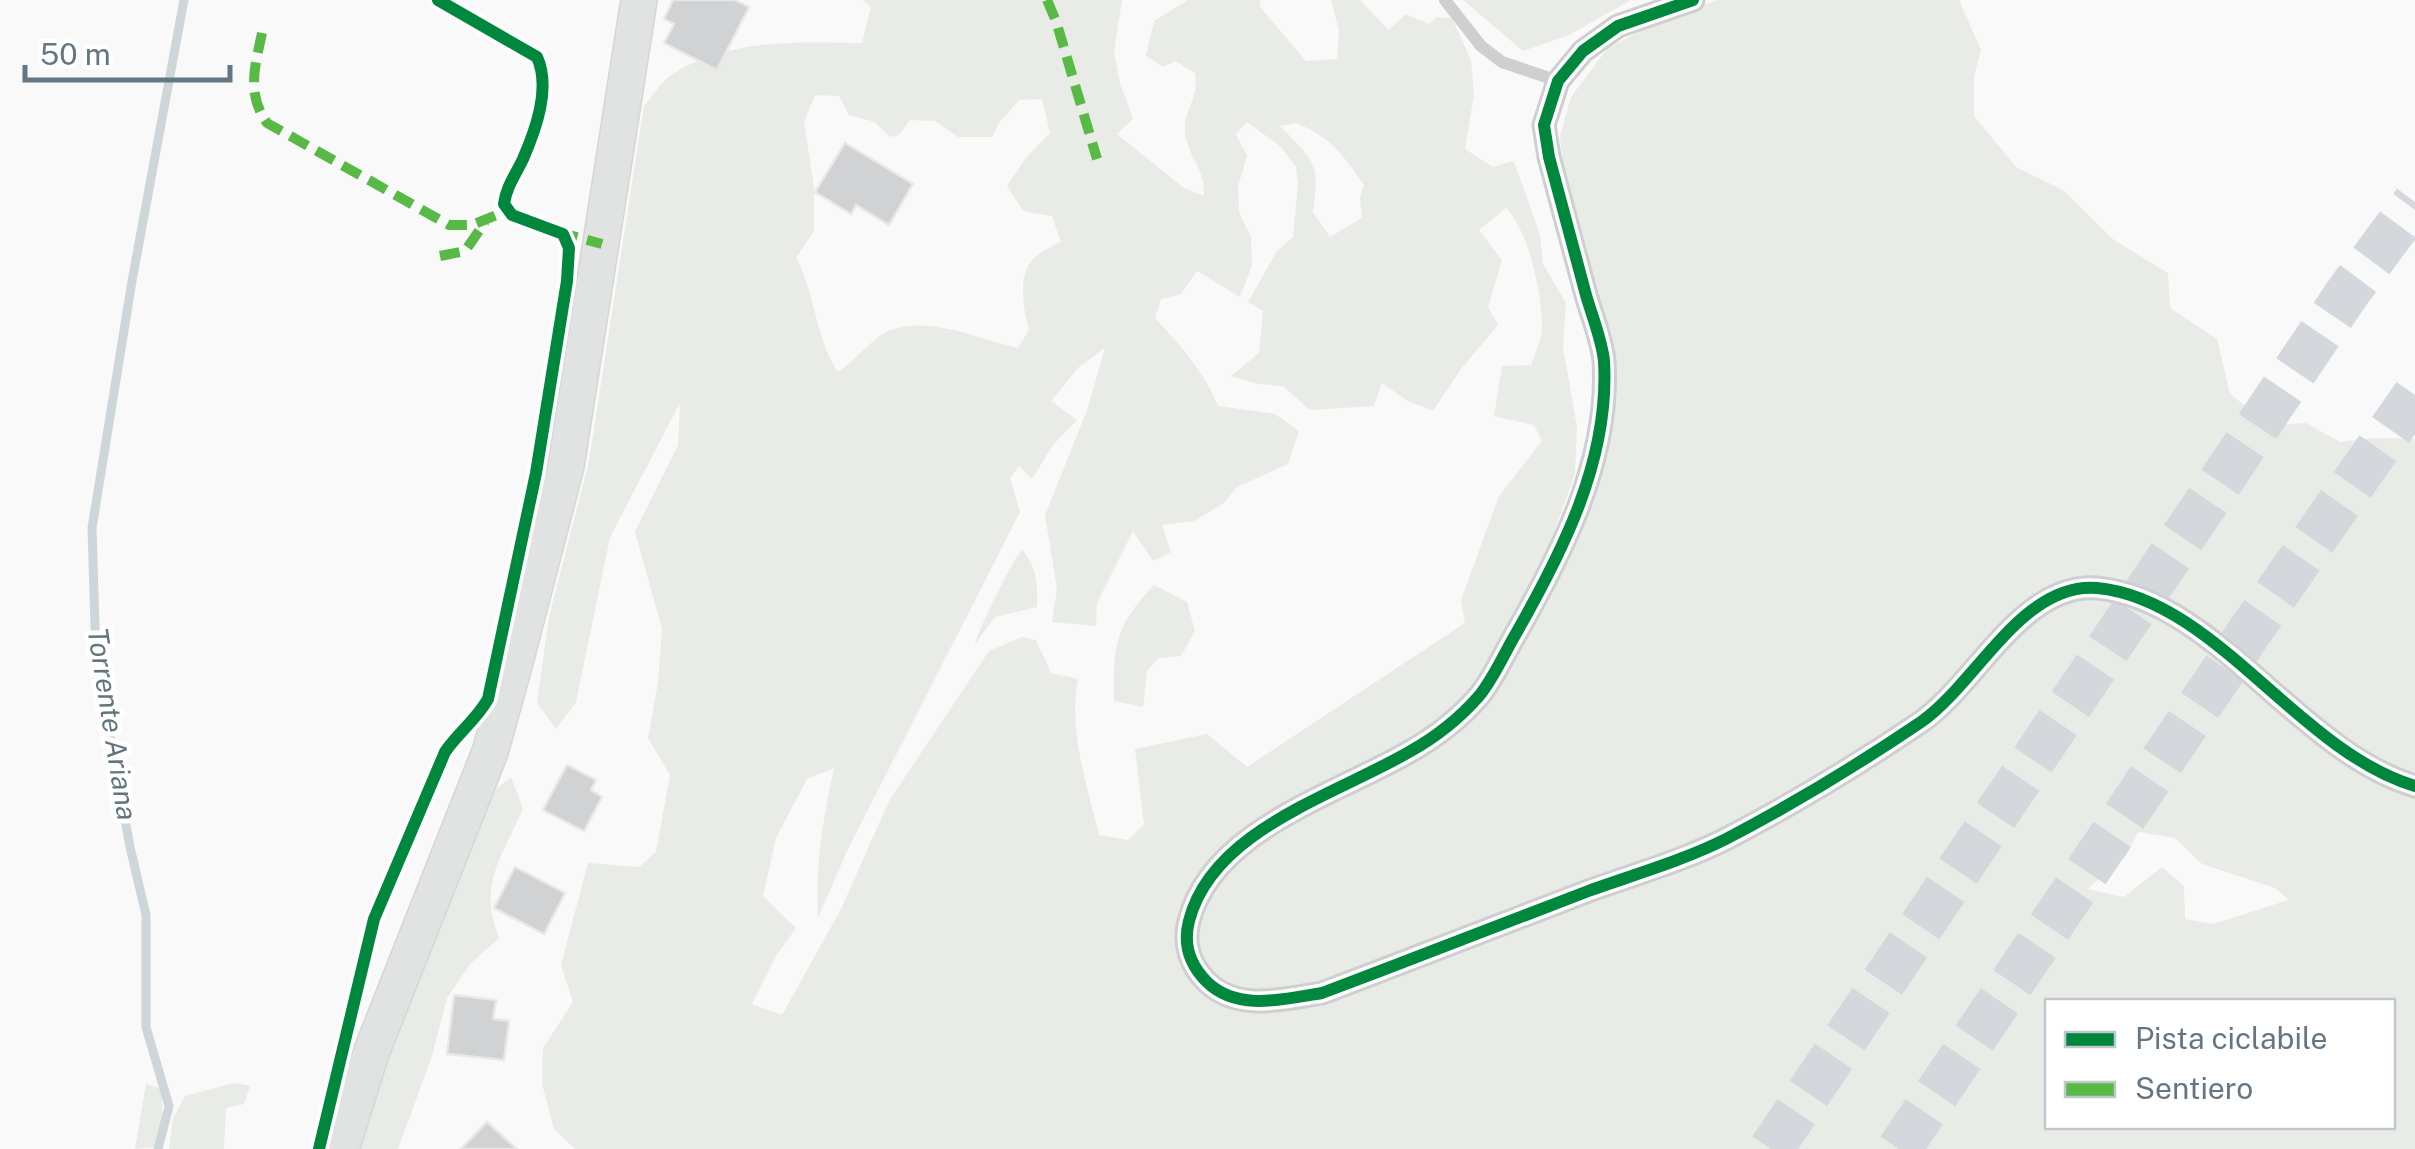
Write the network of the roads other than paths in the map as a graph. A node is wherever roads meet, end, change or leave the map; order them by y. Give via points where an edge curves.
1 (639, 0) edge
2 (1444, 0) edge
3 (1693, 0) edge
4 (1558, 81) junction
5 (2415, 786) edge
6 (341, 1149) edge

1 - 6 main road via 562,484 490,752 372,1052
2 - 4 lane via 1502,62
3 - 4 street via 1618,26 1583,50
4 - 5 street via 1544,125 1548,156 1604,359 1594,464 1549,576 1482,693 1450,726 1410,752 1249,836 1195,894 1186,933 1192,965 1210,985 1236,999 1268,1002 1322,993 1723,840 1926,718 2018,622 2072,590 2095,588 2164,608 2332,742

